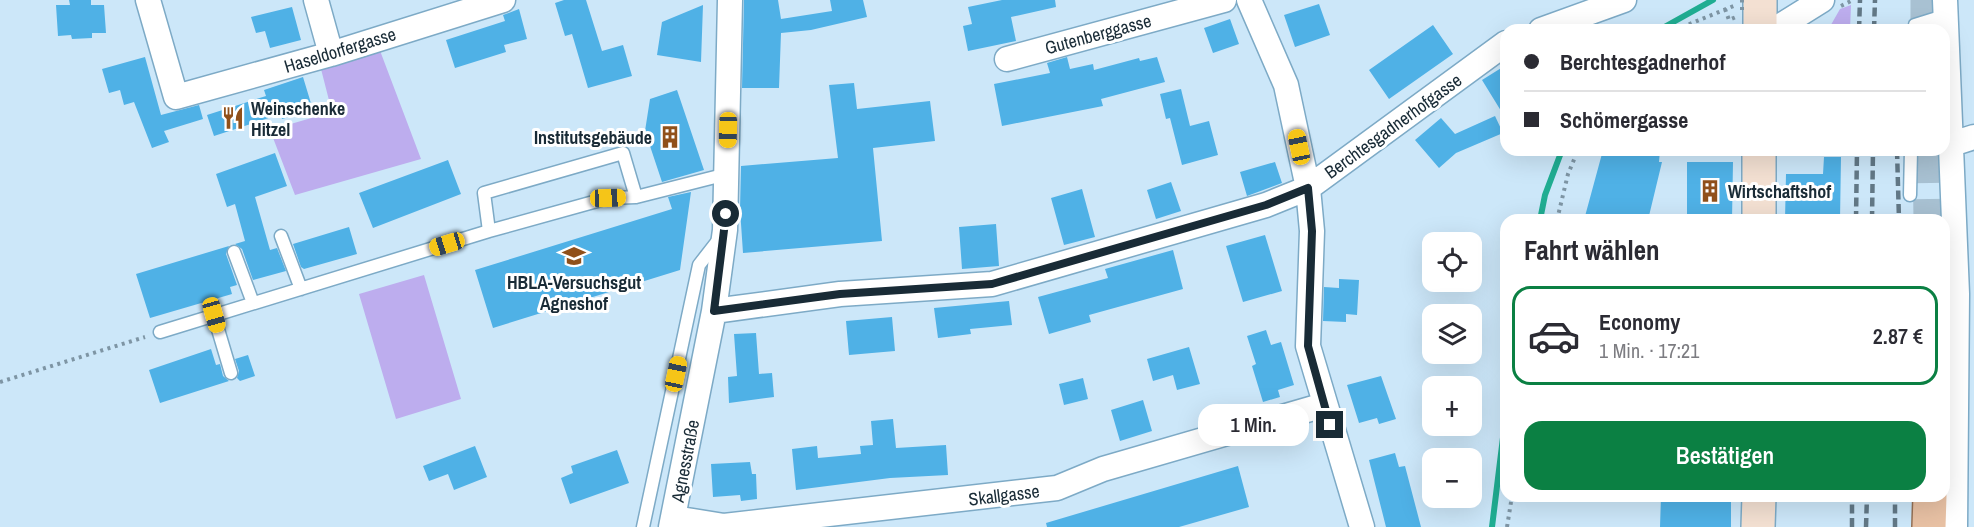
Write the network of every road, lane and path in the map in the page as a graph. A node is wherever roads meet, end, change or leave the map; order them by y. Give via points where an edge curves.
1 (148, 0) edge
2 (316, 0) edge
3 (503, 0) edge
4 (730, 0) edge
5 (1224, 0) edge
6 (1249, 0) edge
7 (1624, 0) edge
8 (1822, 0) edge
9 (1946, 8) edge
10 (1756, 13) edge
11 (1729, 20) dead end
12 (1558, 24) edge
13 (1689, 24) edge
14 (1917, 24) edge
15 (1948, 24) edge
16 (1950, 39) edge
17 (1500, 47) edge
18 (331, 54) junction
19 (1007, 59) dead end
20 (1963, 141) edge
21 (1576, 156) edge
22 (1759, 156) edge
23 (1911, 156) edge
24 (727, 174) junction
25 (1308, 188) junction
26 (1910, 195) dead end
27 (636, 197) junction
28 (1558, 214) edge
29 (1759, 214) edge
30 (725, 230) junction
31 (489, 231) junction
32 (281, 236) dead end
33 (234, 252) dead end
34 (301, 289) junction
35 (254, 303) junction
36 (714, 311) junction
37 (214, 315) junction
38 (160, 332) joint
39 (231, 373) dead end
40 (0, 382) edge
41 (1324, 405) junction
42 (1511, 502) edge
43 (1759, 502) edge
44 (1930, 502) edge
45 (672, 523) edge
46 (643, 527) edge
47 (1362, 527) edge
48 (1508, 527) edge
49 (1758, 527) edge
50 (1929, 527) edge
51 (1955, 527) edge

1 - 18 street, Haseldorfergasse via 176,97
2 - 18 street
3 - 18 street, Haseldorfergasse
4 - 24 street, Agnesstraße
5 - 19 street, Gutenberggasse
6 - 25 street via 1286,85
7 - 12 street
8 - 10 street
9 - 14 lane
9 - 15 street
11 - 13 path via 1725,9
16 - 20 street
17 - 25 street, Berchtesgadnerhofgasse
20 - 51 street via 1963,294
21 - 28 path
22 - 29 street
23 - 26 lane
24 - 27 lane
24 - 30 street, Agnesstraße
25 - 36 street, Berchtesgadnerhofgasse via 1266,205 992,284 840,294
25 - 41 street via 1312,231 1308,346
27 - 31 lane via 608,198
27 - 31 lane via 623,153 484,193
30 - 36 street, Agnesstraße
30 - 46 lane via 699,265
31 - 34 lane
32 - 34 lane
33 - 35 lane
34 - 35 lane
35 - 37 lane
36 - 45 street, Agnesstraße
37 - 38 lane
37 - 39 lane
38 - 40 path
41 - 45 street, Skallgasse via 1103,469 1057,488 724,526
41 - 47 street
42 - 48 path
43 - 49 street
44 - 50 main road

